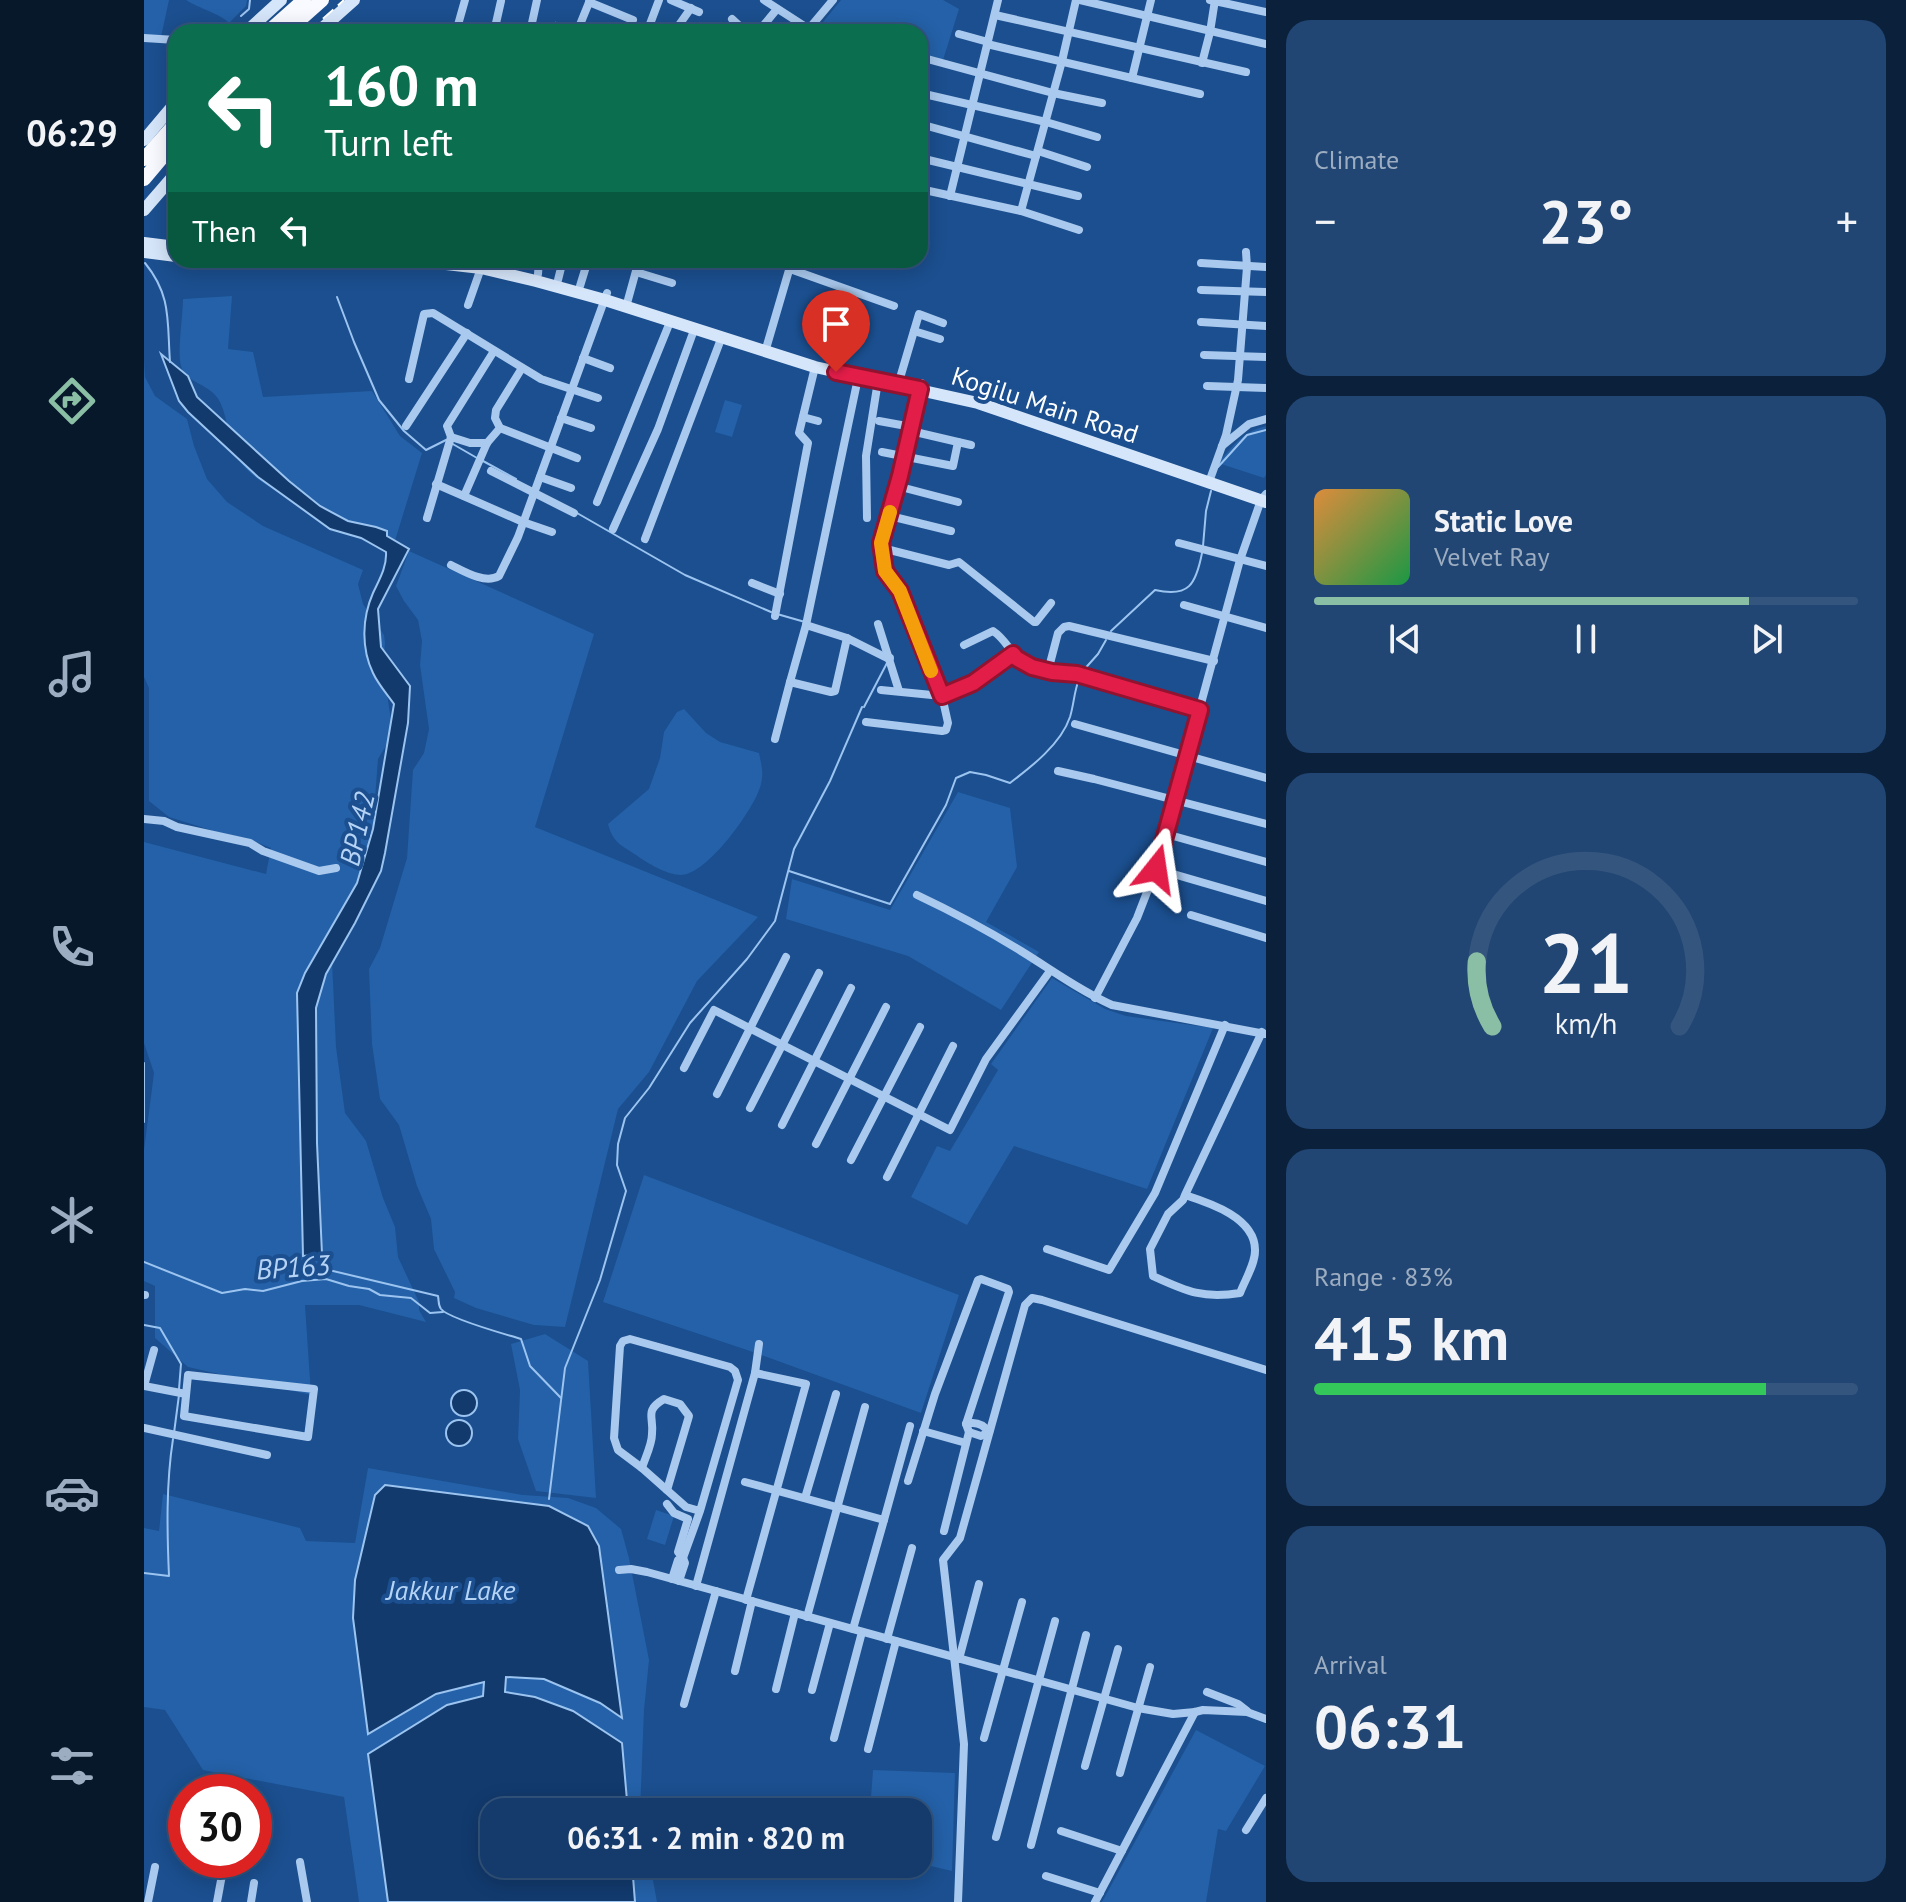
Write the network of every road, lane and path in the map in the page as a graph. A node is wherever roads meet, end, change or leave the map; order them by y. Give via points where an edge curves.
1 (281, 0) edge
2 (304, 0) edge
3 (322, 0) edge
4 (354, 0) edge
5 (465, 0) edge
6 (537, 0) edge
7 (659, 0) edge
8 (671, 0) edge
9 (764, 0) edge
10 (832, 0) edge
11 (998, 0) edge
12 (1075, 0) edge
13 (1151, 0) edge
14 (1213, 0) edge
15 (501, 1) edge
16 (589, 1) edge
17 (777, 9) junction
18 (1266, 12) edge
19 (995, 15) junction
20 (1147, 16) junction
21 (732, 19) dead end
22 (633, 20) dead end
23 (255, 24) edge
24 (277, 24) edge
25 (295, 24) edge
26 (329, 24) edge
27 (459, 24) edge
28 (496, 24) edge
29 (532, 24) edge
30 (578, 24) edge
31 (650, 24) edge
32 (683, 24) edge
33 (737, 24) edge
34 (765, 24) edge
35 (799, 24) edge
36 (813, 24) edge
37 (1210, 32) junction
38 (1069, 33) junction
39 (959, 34) dead end
40 (144, 38) edge
41 (168, 40) edge
42 (987, 43) junction
43 (1266, 44) edge
44 (1139, 48) junction
45 (928, 59) edge
46 (1062, 61) junction
47 (1202, 63) junction
48 (1246, 72) dead end
49 (980, 73) junction
50 (1132, 78) junction
51 (1053, 93) junction
52 (1200, 94) dead end
53 (928, 95) edge
54 (1102, 103) dead end
55 (972, 106) junction
56 (168, 112) edge
57 (1046, 122) junction
58 (928, 126) edge
59 (168, 132) edge
60 (964, 136) junction
61 (1097, 137) dead end
62 (144, 140) edge
63 (168, 150) edge
64 (1037, 153) junction
65 (144, 159) edge
66 (928, 160) edge
67 (957, 167) junction
68 (1087, 167) dead end
69 (144, 179) edge
70 (168, 182) edge
71 (1029, 184) junction
72 (928, 191) edge
73 (950, 196) junction
74 (1078, 196) dead end
75 (144, 210) edge
76 (1021, 211) junction
77 (1079, 230) dead end
78 (144, 243) edge
79 (168, 250) edge
80 (144, 252) edge
81 (168, 252) edge
82 (1246, 252) dead end
83 (1201, 263) dead end
84 (1247, 267) junction
85 (1266, 267) edge
86 (479, 268) edge
87 (495, 268) edge
88 (503, 268) edge
89 (538, 268) edge
90 (561, 268) edge
91 (586, 268) edge
92 (637, 268) edge
93 (790, 268) edge
94 (801, 268) edge
95 (636, 272) junction
96 (538, 274) junction
97 (558, 280) junction
98 (672, 283) dead end
99 (580, 286) junction
100 (1201, 290) dead end
101 (1245, 291) junction
102 (1266, 292) edge
103 (606, 297) junction
104 (627, 304) junction
105 (468, 305) dead end
106 (894, 306) dead end
107 (670, 322) junction
108 (1201, 322) dead end
109 (943, 323) dead end
110 (1242, 324) junction
111 (1266, 326) edge
112 (694, 330) junction
113 (914, 331) junction
114 (467, 333) junction
115 (721, 339) junction
116 (940, 339) dead end
117 (766, 348) junction
118 (494, 351) junction
119 (1204, 355) dead end
120 (1240, 356) junction
121 (1266, 357) edge
122 (583, 358) junction
123 (815, 367) junction
124 (522, 368) junction
125 (610, 368) dead end
126 (858, 378) junction
127 (900, 378) junction
128 (409, 379) dead end
129 (878, 381) junction
130 (920, 386) junction
131 (1207, 386) dead end
132 (1236, 387) junction
133 (1266, 388) edge
134 (571, 390) junction
135 (598, 398) dead end
136 (803, 417) junction
137 (561, 418) junction
138 (1266, 419) edge
139 (818, 421) dead end
140 (879, 421) dead end
141 (406, 426) dead end
142 (500, 428) junction
143 (591, 428) dead end
144 (912, 429) junction
145 (451, 437) junction
146 (958, 442) junction
147 (487, 443) junction
148 (971, 445) dead end
149 (1222, 447) junction
150 (550, 448) junction
151 (882, 452) dead end
152 (905, 455) junction
153 (577, 458) dead end
154 (491, 471) dead end
155 (540, 477) junction
156 (1210, 478) junction
157 (436, 484) junction
158 (897, 486) junction
159 (571, 488) dead end
160 (534, 493) junction
161 (464, 496) junction
162 (1265, 497) edge
163 (597, 502) dead end
164 (958, 502) dead end
165 (574, 513) dead end
166 (890, 516) junction
167 (427, 518) dead end
168 (867, 518) dead end
169 (523, 522) junction
170 (613, 529) dead end
171 (951, 531) dead end
172 (552, 532) dead end
173 (645, 539) dead end
174 (1179, 543) dead end
175 (882, 548) junction
176 (1240, 560) junction
177 (451, 565) dead end
178 (1266, 566) edge
179 (752, 583) dead end
180 (780, 594) junction
181 (1051, 603) dead end
182 (1184, 605) dead end
183 (776, 612) dead end
184 (1226, 617) junction
185 (806, 623) junction
186 (878, 624) dead end
187 (1266, 628) edge
188 (847, 638) junction
189 (964, 645) dead end
190 (1013, 654) junction
191 (886, 657) junction
192 (1214, 661) junction
193 (1048, 671) junction
194 (790, 682) junction
195 (881, 690) dead end
196 (899, 691) junction
197 (942, 696) junction
198 (1200, 710) junction
199 (866, 722) dead end
200 (1075, 724) dead end
201 (775, 739) dead end
202 (1187, 756) junction
203 (1058, 771) dead end
204 (1266, 778) edge
205 (1175, 800) junction
206 (144, 819) edge
207 (1266, 824) edge
208 (1166, 834) junction
209 (1266, 862) edge
210 (336, 868) dead end
211 (1156, 869) junction
212 (917, 895) dead end
213 (1266, 901) edge
214 (1191, 915) dead end
215 (1266, 938) edge
216 (786, 957) dead end
217 (1050, 971) junction
218 (819, 973) dead end
219 (851, 988) dead end
220 (1095, 998) junction
221 (886, 1007) dead end
222 (1225, 1025) junction
223 (920, 1027) dead end
224 (749, 1028) junction
225 (1264, 1034) edge
226 (782, 1044) junction
227 (953, 1046) dead end
228 (814, 1060) junction
229 (684, 1068) dead end
230 (849, 1077) junction
231 (717, 1094) dead end
232 (883, 1095) junction
233 (750, 1108) dead end
234 (920, 1113) junction
235 (782, 1125) dead end
236 (816, 1144) dead end
237 (851, 1160) dead end
238 (887, 1177) dead end
239 (1185, 1195) junction
240 (1047, 1249) dead end
241 (759, 1344) dead end
242 (154, 1350) dead end
243 (1266, 1370) edge
244 (755, 1373) junction
245 (144, 1386) edge
246 (181, 1394) junction
247 (836, 1394) dead end
248 (865, 1407) dead end
249 (910, 1426) dead end
250 (144, 1428) edge
251 (968, 1428) junction
252 (923, 1431) junction
253 (989, 1432) junction
254 (966, 1443) junction
255 (267, 1455) dead end
256 (642, 1468) junction
257 (908, 1481) dead end
258 (745, 1482) dead end
259 (667, 1490) junction
260 (777, 1490) junction
261 (805, 1498) junction
262 (667, 1504) dead end
263 (837, 1507) junction
264 (700, 1511) junction
265 (884, 1520) junction
266 (944, 1531) dead end
267 (912, 1548) dead end
268 (683, 1558) junction
269 (619, 1570) dead end
270 (676, 1580) junction
271 (979, 1584) dead end
272 (696, 1586) junction
273 (716, 1591) junction
274 (749, 1601) junction
275 (1022, 1602) dead end
276 (795, 1613) junction
277 (807, 1617) junction
278 (1055, 1621) dead end
279 (830, 1623) junction
280 (858, 1630) junction
281 (1086, 1635) dead end
282 (891, 1640) junction
283 (1118, 1649) dead end
284 (956, 1658) junction
285 (1150, 1667) dead end
286 (735, 1671) dead end
287 (1003, 1671) junction
288 (1038, 1680) junction
289 (776, 1689) dead end
290 (812, 1690) dead end
291 (1070, 1690) junction
292 (1207, 1692) dead end
293 (1104, 1699) junction
294 (684, 1704) dead end
295 (1138, 1708) junction
296 (1195, 1712) junction
297 (1247, 1712) junction
298 (1266, 1719) edge
299 (834, 1738) dead end
300 (984, 1738) dead end
301 (868, 1749) dead end
302 (1085, 1766) dead end
303 (1120, 1773) dead end
304 (1266, 1798) edge
305 (1246, 1830) dead end
306 (1061, 1831) dead end
307 (996, 1837) dead end
308 (1031, 1845) dead end
309 (1122, 1851) junction
310 (300, 1862) dead end
311 (155, 1867) dead end
312 (1046, 1876) dead end
313 (221, 1878) edge
314 (254, 1883) dead end
315 (1100, 1893) junction
316 (148, 1902) edge
317 (217, 1902) edge
318 (251, 1902) edge
319 (307, 1902) edge
320 (958, 1902) edge
321 (1095, 1902) edge

1 - 23 main road
2 - 24 highway
3 - 25 highway
4 - 26 main road
5 - 27 street
6 - 29 street
7 - 31 street
8 - 32 street via 695,10
9 - 17 street
10 - 36 street
11 - 19 street
12 - 20 street
12 - 38 street
13 - 20 street
14 - 18 street
14 - 37 street
15 - 28 street
16 - 22 street
16 - 30 street
17 - 34 street
17 - 35 street
19 - 38 street
19 - 42 street
20 - 37 street
20 - 44 street
21 - 33 street
37 - 43 street
37 - 47 street
38 - 44 street
38 - 46 street
39 - 42 street
40 - 41 street
42 - 46 street
42 - 49 street
44 - 47 street
44 - 50 street
45 - 49 street
46 - 50 street
46 - 51 street
47 - 48 street
49 - 51 street
49 - 55 street
50 - 52 street
51 - 54 street
51 - 57 street
53 - 55 street
55 - 57 street
55 - 60 street
56 - 62 main road
57 - 61 street
57 - 64 street
58 - 60 street
59 - 65 highway
60 - 64 street
60 - 67 street
63 - 69 highway
64 - 68 street
64 - 71 street
66 - 67 street
67 - 71 street
67 - 73 street
70 - 75 main road
71 - 74 street
71 - 76 street
72 - 73 street
73 - 76 street
76 - 77 street
78 - 79 main road
80 - 81 main road
82 - 84 street
83 - 84 street
84 - 85 street
84 - 101 street
86 - 105 street
87 - 103 main road, Kogilu Main Road
88 - 96 main road, Kogilu Main Road
89 - 96 street
90 - 97 street
91 - 99 street
92 - 95 street
93 - 117 street
94 - 106 street
95 - 98 street
95 - 104 street
96 - 97 main road, Kogilu Main Road
97 - 99 main road, Kogilu Main Road
99 - 103 main road, Kogilu Main Road
100 - 101 street
101 - 102 street
101 - 110 street
103 - 104 main road, Kogilu Main Road
103 - 122 street
104 - 107 main road, Kogilu Main Road
104 - 117 main road, Kogilu Main Road
107 - 112 main road, Kogilu Main Road
107 - 163 street
108 - 110 street
109 - 113 street via 919,314
110 - 111 street
110 - 120 street
112 - 115 main road, Kogilu Main Road
112 - 170 street
113 - 116 street
113 - 127 street
114 - 118 street
114 - 128 street via 433,313 424,314
114 - 141 street
115 - 117 main road, Kogilu Main Road
115 - 173 street
117 - 123 main road, Kogilu Main Road
117 - 127 main road, Kogilu Main Road
118 - 124 street
118 - 145 street via 447,426
119 - 120 street
120 - 121 street
120 - 132 street
122 - 125 street
122 - 134 street
123 - 126 main road, Kogilu Main Road
123 - 136 street
124 - 134 street
124 - 142 street via 496,410
126 - 129 main road, Kogilu Main Road
126 - 185 street
127 - 130 main road, Kogilu Main Road
129 - 130 main road, Kogilu Main Road
129 - 168 street via 866,456
130 - 144 street
130 - 156 main road, Kogilu Main Road via 1037,418
131 - 132 street
132 - 133 street
132 - 149 street
134 - 135 street
134 - 137 street
136 - 139 street
136 - 180 street via 799,433 808,443
137 - 143 street
137 - 150 street
138 - 149 street via 1249,424
140 - 144 street
142 - 147 street
142 - 150 street
144 - 146 street
144 - 152 street
145 - 147 street
145 - 157 street
146 - 148 street
146 - 152 street via 953,466
147 - 161 street
149 - 156 street
150 - 153 street
150 - 155 street
151 - 152 street
152 - 158 street
154 - 160 street
155 - 159 street
155 - 160 street
156 - 162 main road, Kogilu Main Road
157 - 161 street
157 - 167 street
158 - 164 street
158 - 166 street
160 - 165 street
160 - 169 street
161 - 169 street
162 - 176 street
166 - 171 street
166 - 175 street
169 - 172 street
169 - 177 street via 495,579
174 - 176 street
175 - 181 street via 949,565 959,562 1034,622
175 - 197 street via 885,571 900,591
176 - 178 street
176 - 184 street
179 - 180 street
180 - 183 street
182 - 184 street
184 - 187 street
184 - 192 street
185 - 188 street
185 - 194 street
186 - 191 street
188 - 191 street
188 - 194 street via 835,691
189 - 190 street via 993,631
190 - 193 street
190 - 197 street via 973,683
191 - 196 street
192 - 193 street via 1069,626 1058,633
192 - 198 street
193 - 198 street via 1081,675
194 - 201 street
195 - 196 street
196 - 197 street
197 - 199 street via 946,730
198 - 202 street
200 - 202 street
202 - 204 street
202 - 205 street
203 - 205 street
205 - 207 street
205 - 208 street
206 - 210 street via 250,843 319,871
208 - 209 street
208 - 211 street
211 - 213 street
211 - 220 street
212 - 217 street via 969,920
214 - 215 street
216 - 224 street
217 - 220 street
217 - 234 street via 986,1059 950,1130
218 - 226 street
219 - 228 street
220 - 222 street
221 - 230 street
222 - 225 street
222 - 240 street via 1155,1193 1109,1270
223 - 232 street
224 - 226 street
224 - 229 street via 714,1010
224 - 231 street
225 - 239 street
226 - 228 street
226 - 233 street
227 - 234 street
228 - 230 street
228 - 235 street
230 - 232 street
230 - 236 street
232 - 234 street
232 - 237 street
234 - 238 street
239 - 239 street via 1221,1209 1251,1233 1255,1249 1240,1293 1190,1292 1153,1276 1150,1249
241 - 244 street
242 - 245 street
243 - 253 street via 1032,1298 1025,1305
244 - 260 street via 806,1384
244 - 272 street
245 - 246 street
246 - 246 street via 184,1416 308,1437 314,1389 188,1375
247 - 261 street
248 - 263 street
249 - 265 street
250 - 255 street
251 - 252 street via 1009,1292 981,1279
251 - 253 street via 973,1422
251 - 254 street
252 - 254 street
252 - 257 street
253 - 284 street via 960,1538 943,1560
254 - 266 street
256 - 259 street
256 - 259 street via 653,1436 654,1405 664,1399 680,1404 689,1416
256 - 264 street via 618,1450 614,1438 623,1341 730,1367 738,1380
258 - 260 street
259 - 264 street via 686,1507
260 - 261 street
260 - 274 street
261 - 263 street
262 - 268 street via 688,1519 678,1552
263 - 265 street
263 - 277 street
264 - 268 street
265 - 280 street
267 - 282 street
268 - 270 street via 678,1560
269 - 270 street
270 - 272 street
271 - 284 street
272 - 273 street
273 - 274 street
273 - 294 street
274 - 276 street
274 - 286 street
275 - 287 street
276 - 277 street
276 - 289 street
277 - 279 street
278 - 288 street
279 - 280 street
279 - 290 street
280 - 282 street
280 - 299 street
281 - 291 street
282 - 284 street
282 - 301 street
283 - 293 street
284 - 287 street
284 - 320 street via 964,1744
285 - 295 street
287 - 288 street
287 - 300 street
288 - 291 street
288 - 307 street
291 - 293 street
291 - 308 street
292 - 297 street
293 - 295 street
293 - 302 street
295 - 296 street
295 - 303 street
296 - 297 street
296 - 309 street
297 - 298 street
304 - 305 street
306 - 309 street
309 - 315 street
310 - 319 street
311 - 316 street
312 - 315 street
313 - 317 street
314 - 318 street
315 - 321 street

